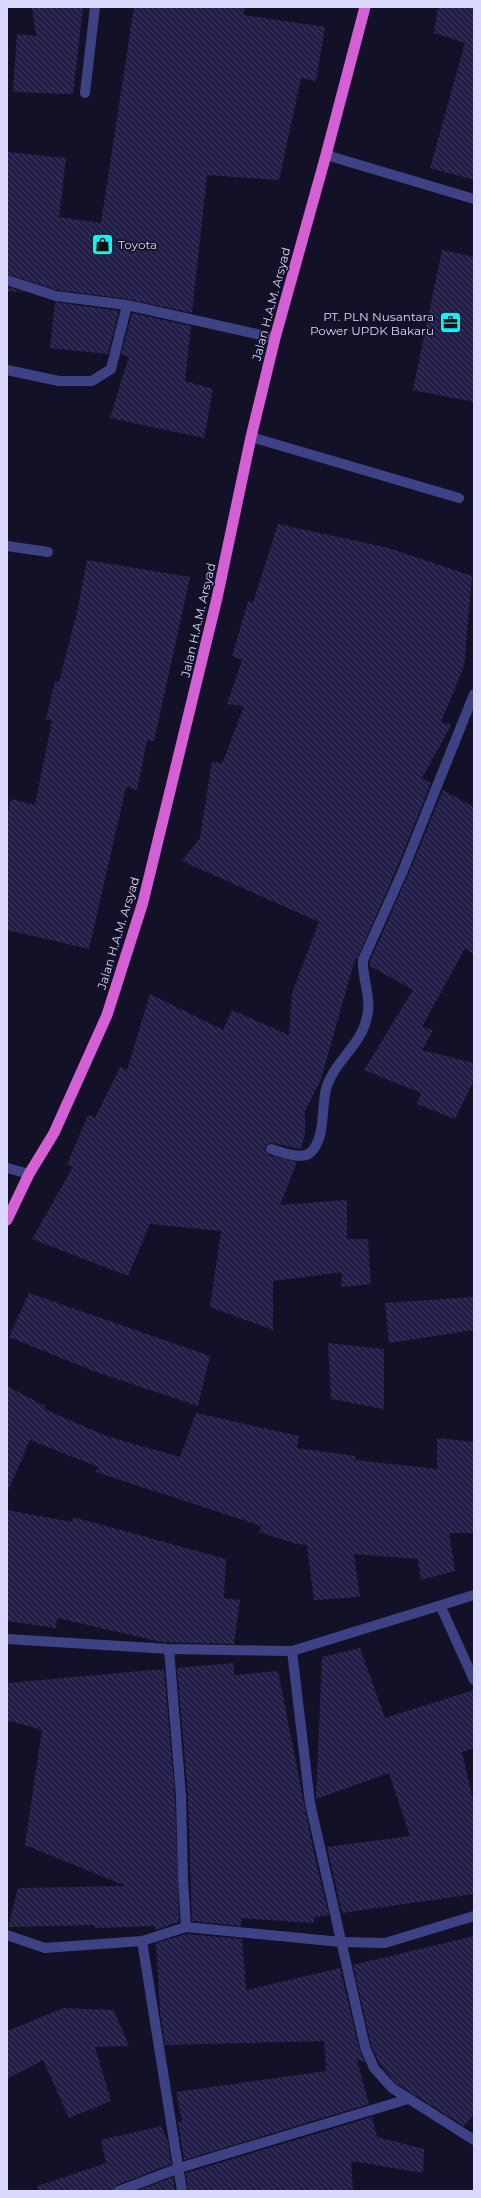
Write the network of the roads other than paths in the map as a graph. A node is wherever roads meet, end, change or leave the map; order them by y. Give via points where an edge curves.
1 (95, 7) edge
2 (365, 7) edge
3 (85, 93) dead end
4 (326, 155) junction
5 (474, 199) edge
6 (7, 280) edge
7 (127, 305) junction
8 (275, 338) junction
9 (7, 370) edge
10 (251, 437) junction
11 (459, 498) dead end
12 (7, 546) edge
13 (48, 552) dead end
14 (474, 694) edge
15 (271, 1149) dead end
16 (7, 1168) edge
17 (30, 1174) junction
18 (8, 1216) edge
19 (474, 1595) edge
20 (441, 1607) junction
21 (7, 1639) edge
22 (170, 1649) junction
23 (292, 1651) junction
24 (474, 1680) edge
25 (474, 1916) edge
26 (186, 1927) junction
27 (7, 1935) edge
28 (142, 1941) junction
29 (341, 1942) junction
30 (408, 2099) junction
31 (474, 2140) edge
32 (179, 2168) junction
33 (119, 2191) edge
34 (182, 2191) edge

1 - 3 street
2 - 4 highway, Jalan H.A.M. Arsyad
4 - 5 street
4 - 8 highway, Jalan H.A.M. Arsyad
6 - 7 street via 56,296
7 - 8 street
7 - 9 street via 111,369 92,381 59,381
8 - 10 highway, Jalan H.A.M. Arsyad
10 - 11 street
10 - 17 highway, Jalan H.A.M. Arsyad via 217,598 143,902 107,1015 54,1133
12 - 13 street
14 - 15 street via 402,873 363,960 369,999 366,1021 355,1043 332,1074 326,1089 319,1140 309,1154 302,1156
16 - 17 street
17 - 18 highway, Jalan H.A.M. Arsyad
19 - 20 street
20 - 23 street
20 - 24 street
21 - 22 street
22 - 23 street
22 - 26 street
23 - 29 street via 310,1803
25 - 29 street via 385,1943
26 - 28 street
26 - 29 street
27 - 28 street via 45,1948
28 - 32 street
29 - 30 street via 364,2047 374,2068 392,2088
30 - 31 street
30 - 32 street
32 - 33 street
32 - 34 street

